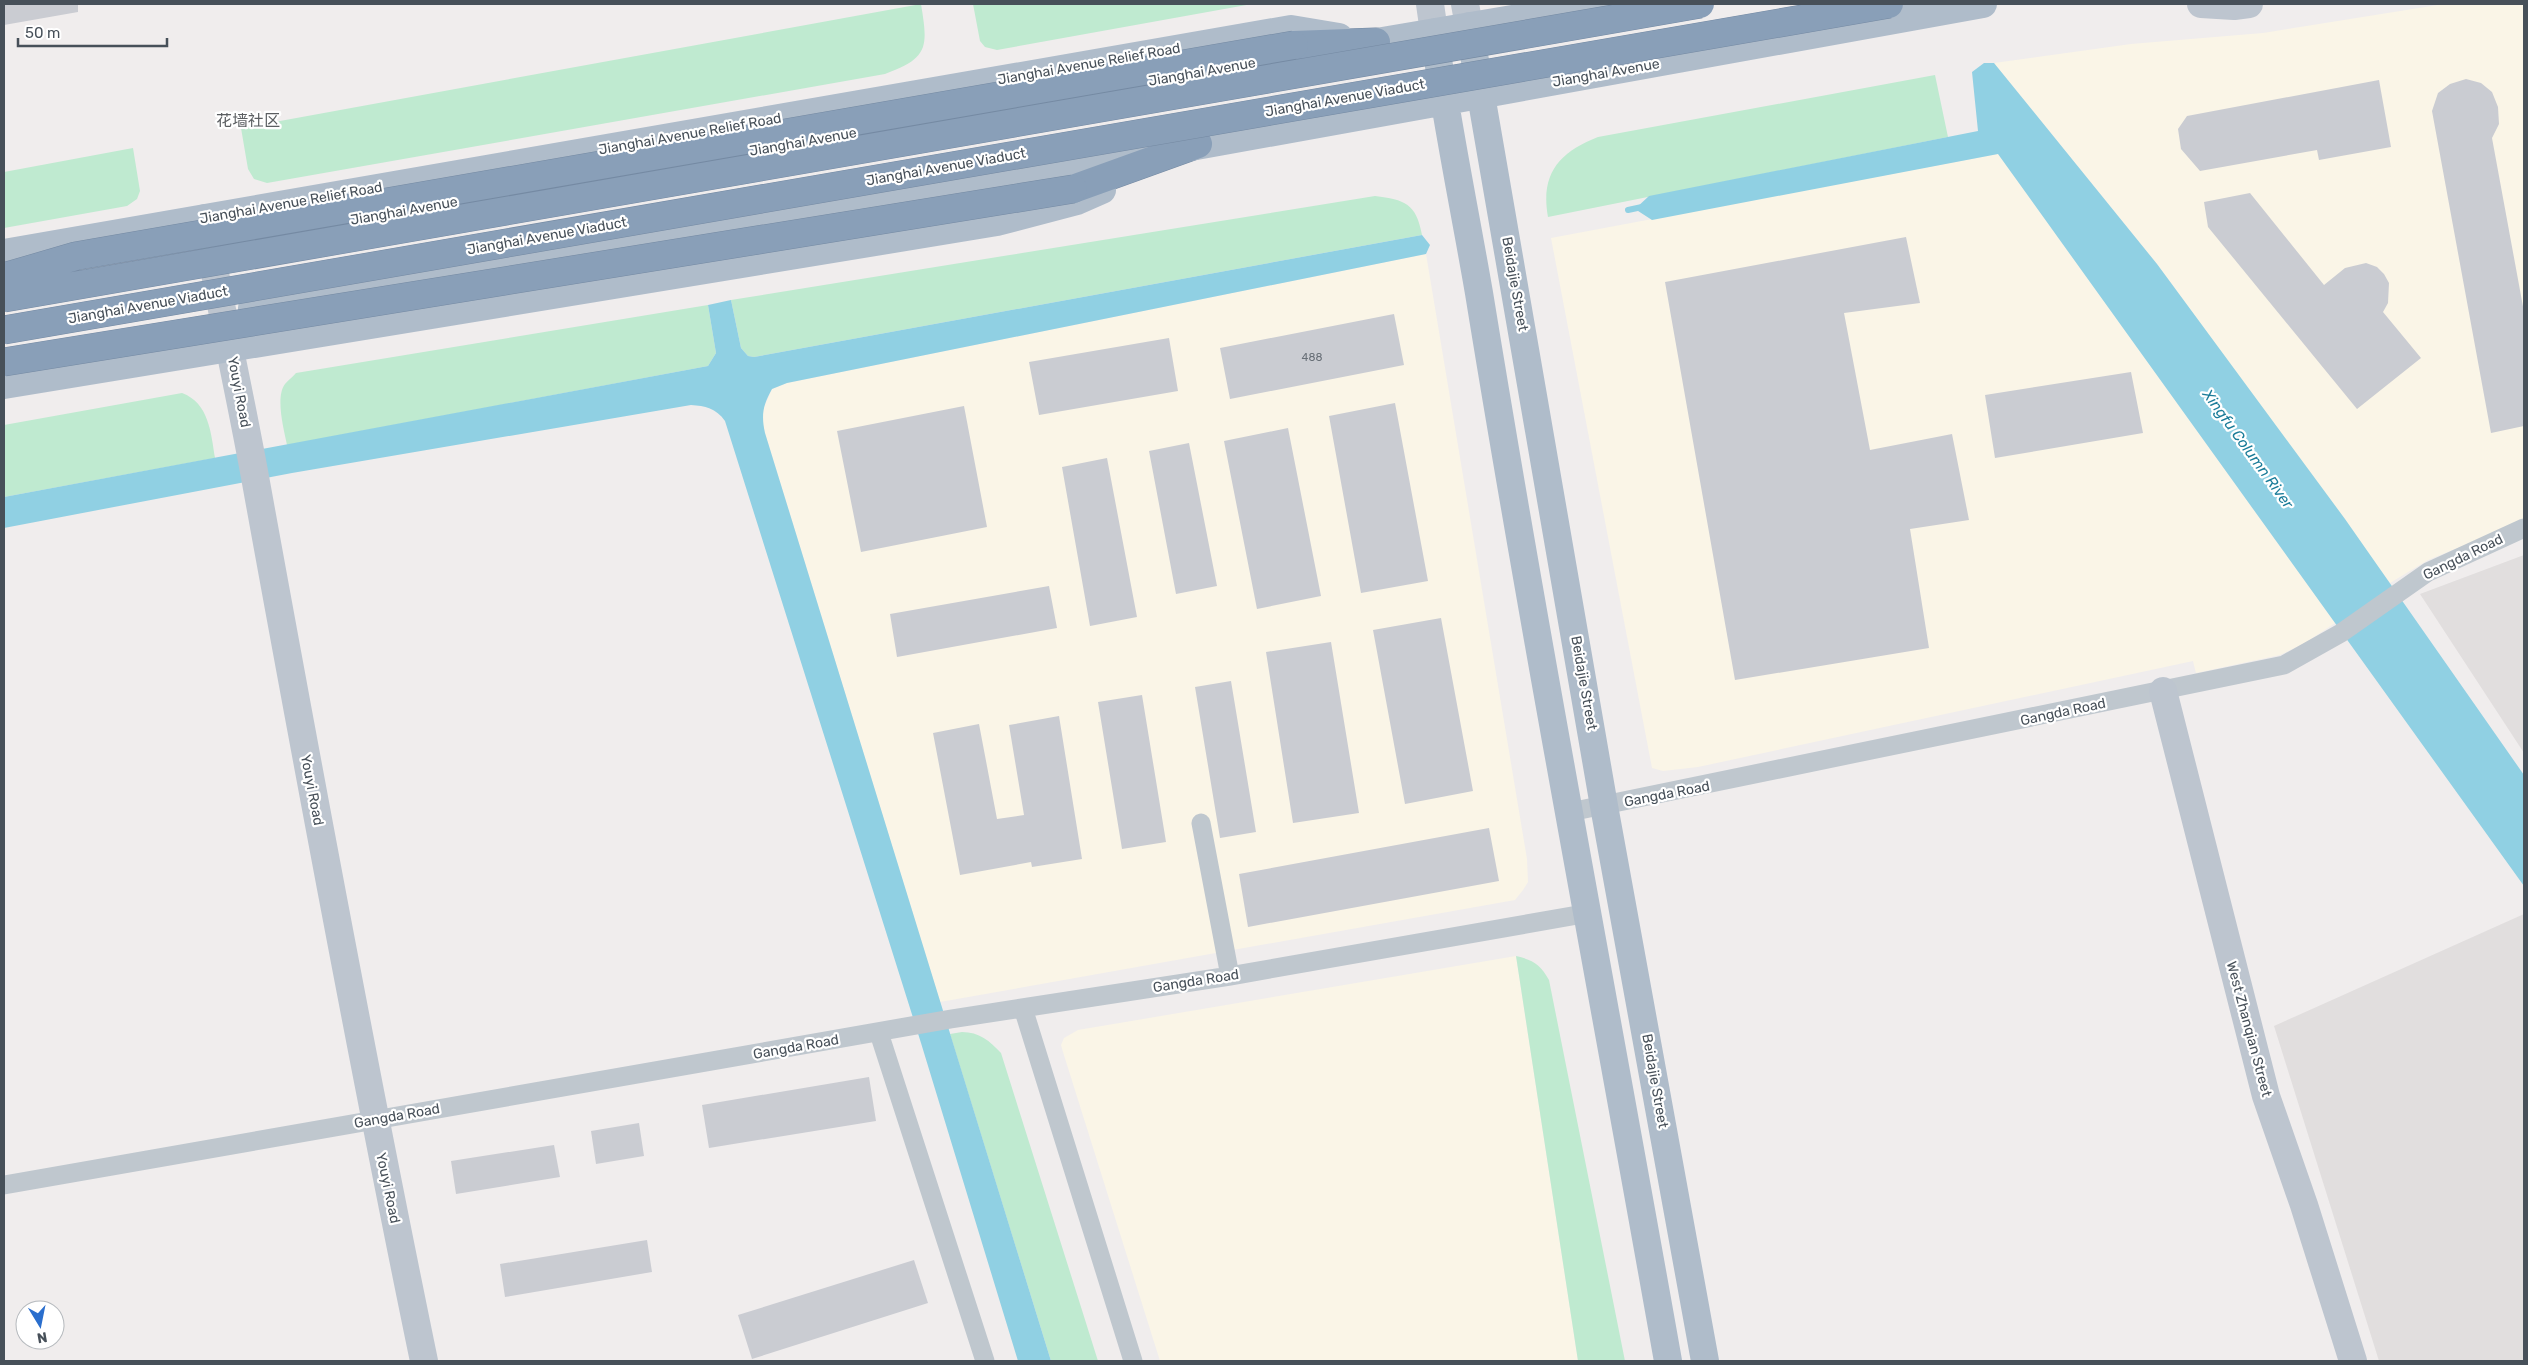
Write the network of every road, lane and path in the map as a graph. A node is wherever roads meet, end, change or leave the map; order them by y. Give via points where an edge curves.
1 (1430, 4) edge
2 (1602, 4) edge
3 (1700, 4) edge
4 (1889, 4) edge
5 (1983, 4) edge
6 (2201, 4) edge
7 (2248, 4) edge
8 (1467, 15) edge
9 (1434, 32) junction
10 (1376, 42) junction
11 (1482, 95) junction
12 (1444, 102) junction
13 (1198, 144) junction
14 (1075, 195) junction
15 (205, 218) junction
16 (209, 245) junction
17 (4, 253) edge
18 (4, 276) edge
19 (4, 280) edge
20 (4, 298) edge
21 (222, 313) junction
22 (4, 330) edge
23 (230, 348) junction
24 (4, 350) edge
25 (4, 362) edge
26 (4, 385) edge
27 (2524, 528) edge
28 (2163, 691) junction
29 (1604, 806) junction
30 (1570, 812) junction
31 (1201, 824) dead end
32 (1589, 913) junction
33 (1230, 976) junction
34 (1023, 1008) junction
35 (879, 1033) junction
36 (374, 1120) junction
37 (4, 1185) edge
38 (424, 1361) edge
39 (985, 1361) edge
40 (1133, 1361) edge
41 (1668, 1361) edge
42 (1705, 1361) edge
43 (2353, 1361) edge

1 - 9 street
2 - 8 main road, Jianghai Avenue
3 - 20 highway, bridge
4 - 22 highway, Jianghai Avenue Viaduct, bridge
5 - 11 main road, Jianghai Avenue
6 - 7 street
8 - 9 main road, Jianghai Avenue
8 - 11 main road, Beidajie Street
9 - 10 main road, Jianghai Avenue
9 - 12 main road
10 - 15 main road, Jianghai Avenue Relief Road via 1291,29
10 - 16 main road, Jianghai Avenue
10 - 18 highway, bridge via 1294,45 76,256
11 - 12 main road, Jianghai Avenue
11 - 29 main road, Beidajie Street
12 - 13 main road, Jianghai Avenue
12 - 30 main road via 1518,536
13 - 14 highway
13 - 21 main road, Jianghai Avenue
14 - 23 main road via 997,222
14 - 25 highway, bridge
15 - 16 street, Youyi Road
15 - 17 main road, Jianghai Avenue Relief Road
16 - 19 main road, Jianghai Avenue
16 - 21 street, Youyi Road
21 - 23 street, Youyi Road
21 - 24 main road, Jianghai Avenue
23 - 26 main road
23 - 36 street, Youyi Road
27 - 28 street, Gangda Road via 2428,572 2341,633 2284,665
28 - 29 street, Gangda Road
28 - 43 street, West Zhanqian Street via 2266,1096
29 - 30 street, Gangda Road
29 - 42 main road, Beidajie Street
30 - 32 main road
31 - 33 street
32 - 33 street, Gangda Road
32 - 41 main road
33 - 34 street, Gangda Road
34 - 35 street, Gangda Road
34 - 40 street
35 - 36 street, Gangda Road
35 - 39 street
36 - 37 street, Gangda Road
36 - 38 street, Youyi Road

